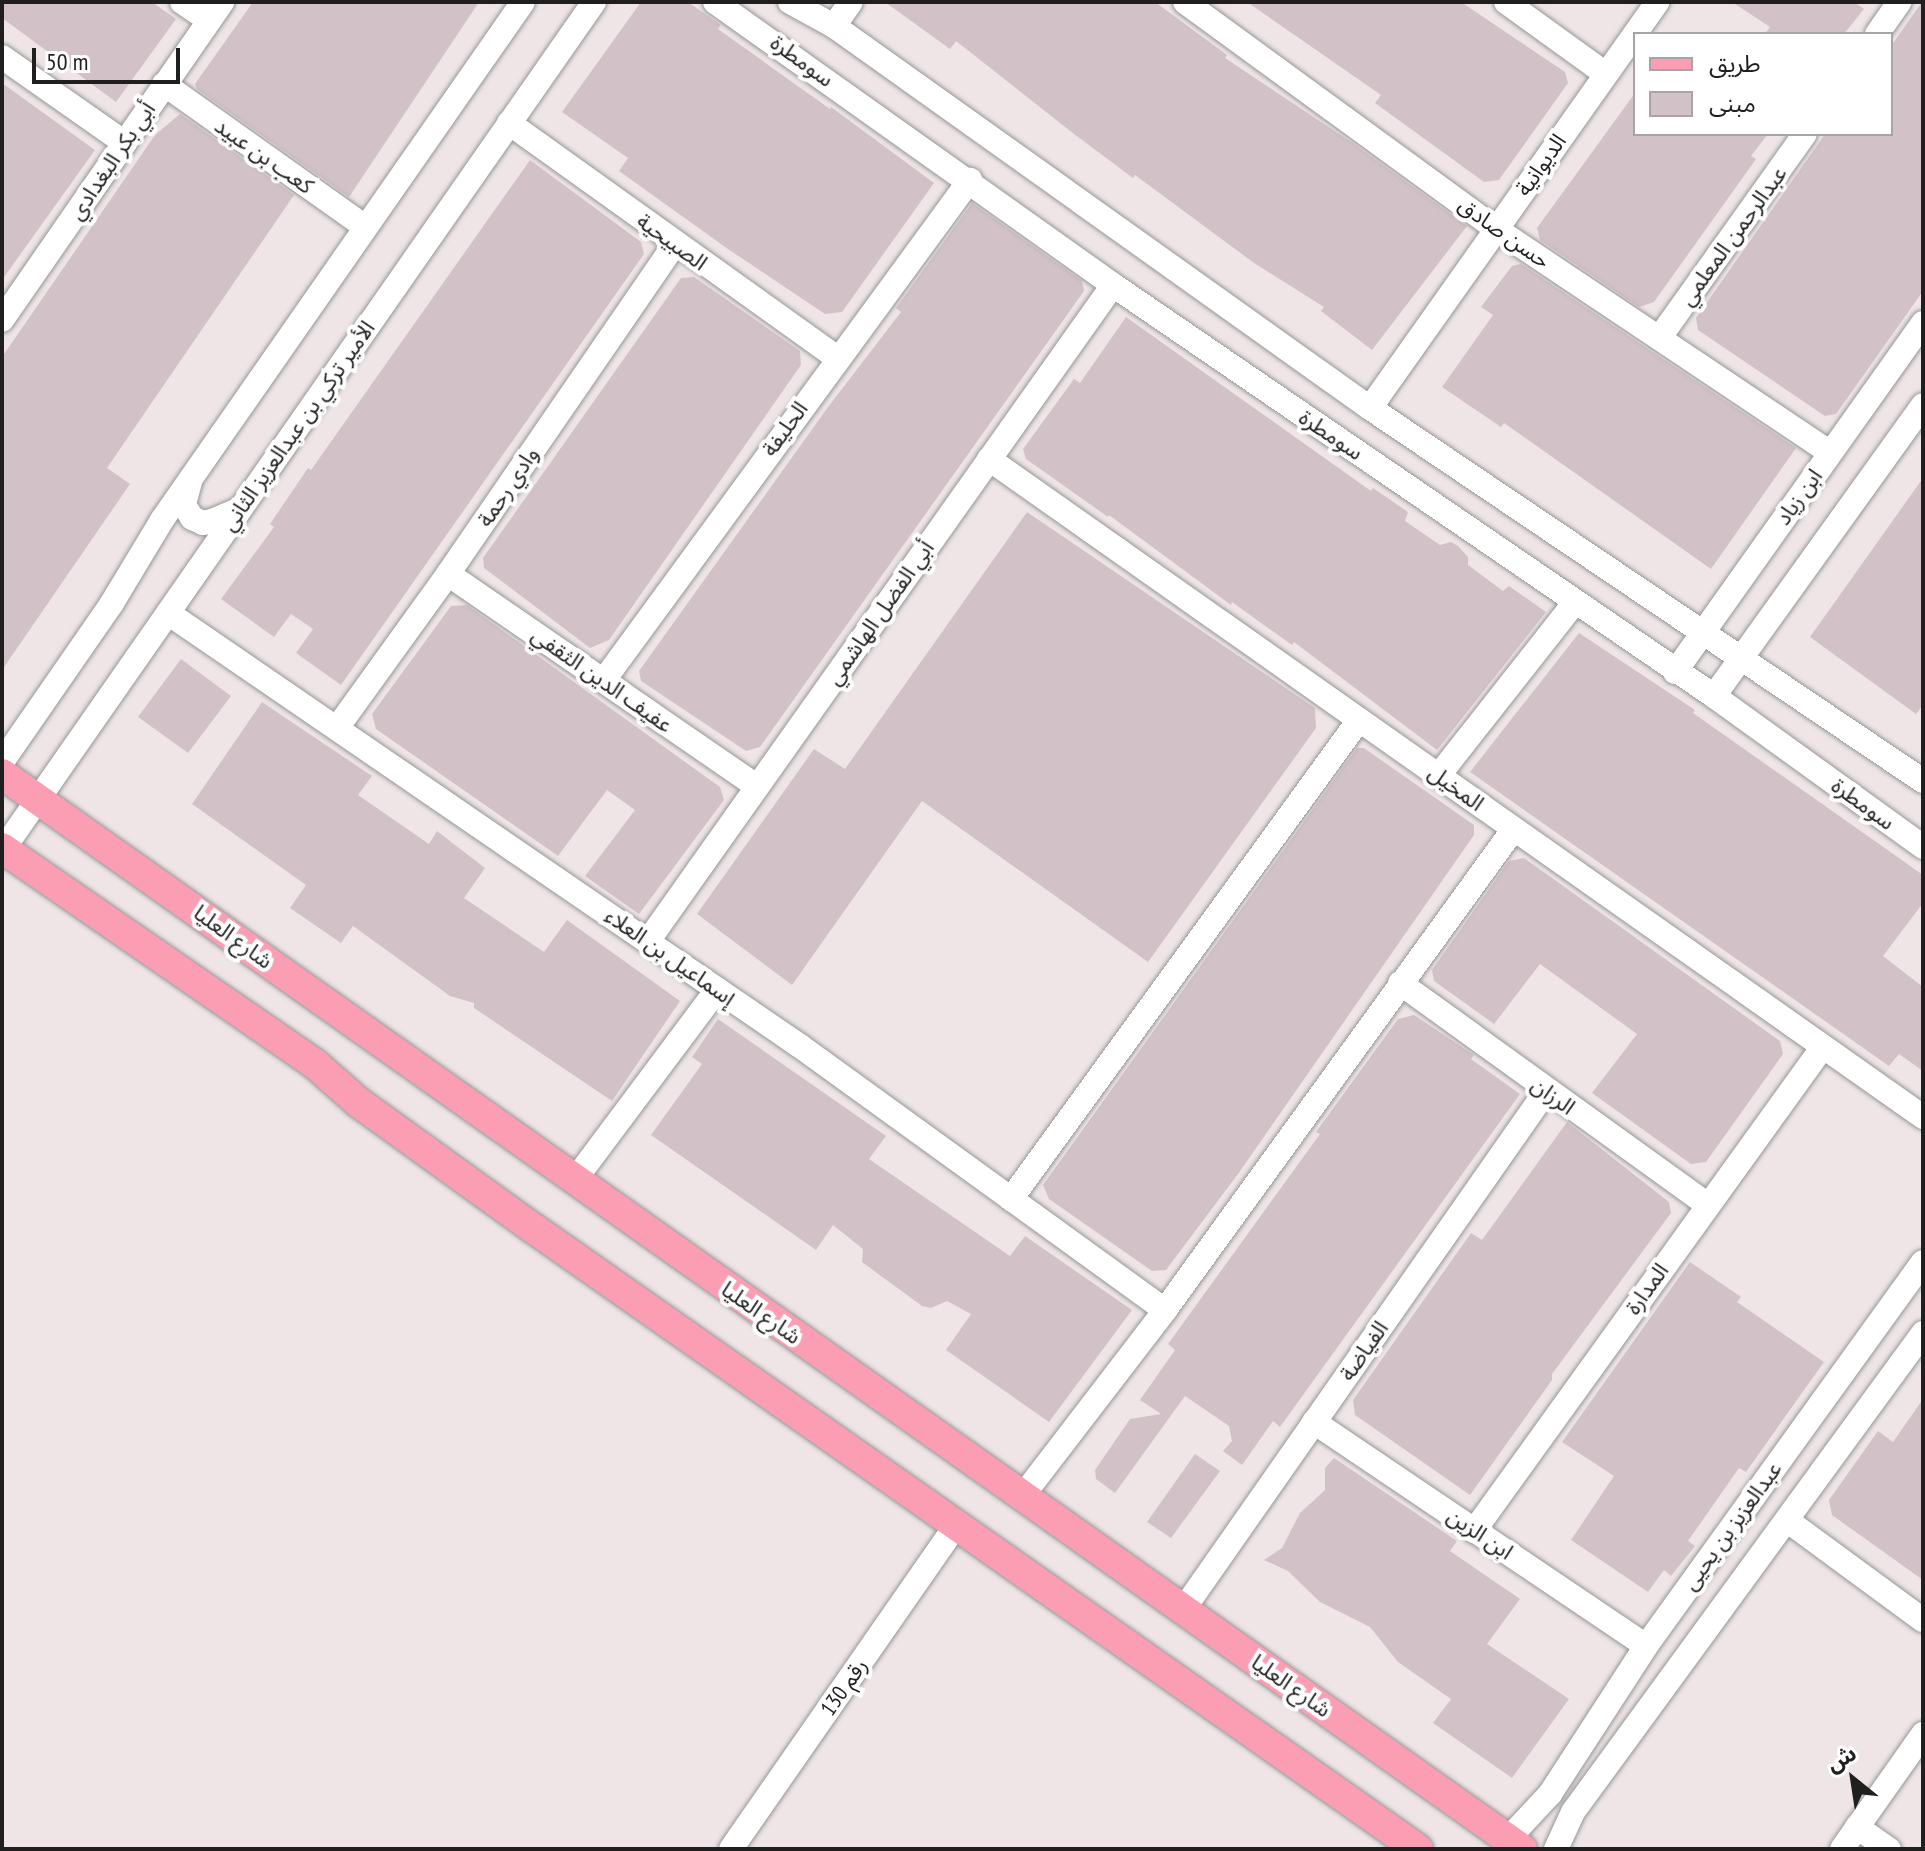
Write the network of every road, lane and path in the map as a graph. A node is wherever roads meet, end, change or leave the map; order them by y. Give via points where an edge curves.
1 (182, 2) edge
2 (523, 2) edge
3 (594, 2) edge
4 (715, 2) edge
5 (790, 2) edge
6 (851, 2) edge
7 (1185, 2) edge
8 (1506, 2) edge
9 (1657, 2) edge
10 (1899, 2) edge
11 (738, 10) edge
12 (215, 11) edge
13 (834, 26) junction
14 (1636, 32) edge
15 (1878, 32) edge
16 (1633, 36) edge
17 (2, 57) edge
18 (1606, 74) junction
19 (164, 84) junction
20 (509, 123) junction
21 (1804, 136) edge
22 (125, 143) junction
23 (970, 180) junction
24 (365, 227) junction
25 (1496, 229) junction
26 (675, 244) junction
27 (1113, 285) junction
28 (2, 320) edge
29 (1923, 323) edge
30 (1660, 337) junction
31 (837, 358) junction
32 (1923, 405) edge
33 (1370, 408) junction
34 (1830, 453) junction
35 (989, 459) junction
36 (190, 480) junction
37 (240, 509) junction
38 (448, 574) junction
39 (1575, 602) junction
40 (168, 613) junction
41 (1701, 632) junction
42 (1741, 659) junction
43 (1675, 672) junction
44 (604, 680) junction
45 (1714, 696) junction
46 (1359, 720) junction
47 (337, 728) junction
48 (16, 741) junction
49 (2, 762) edge
50 (1919, 771) edge
51 (2, 774) edge
52 (1439, 775) junction
53 (47, 785) junction
54 (756, 786) junction
55 (1513, 830) junction
56 (1923, 847) edge
57 (3, 849) edge
58 (648, 941) junction
59 (1400, 983) junction
60 (717, 990) junction
61 (1822, 1048) junction
62 (1546, 1091) junction
63 (1923, 1117) edge
64 (574, 1181) junction
65 (1011, 1199) junction
66 (1708, 1205) junction
67 (1923, 1262) edge
68 (1165, 1310) junction
69 (1923, 1333) edge
70 (1314, 1422) junction
71 (1021, 1498) junction
72 (1788, 1521) junction
73 (957, 1524) junction
74 (1474, 1531) junction
75 (1183, 1610) junction
76 (1923, 1620) edge
77 (1646, 1646) junction
78 (1923, 1734) edge
79 (1550, 1794) junction
80 (1573, 1812) junction
81 (1857, 1827) junction
82 (1515, 1844) edge
83 (1403, 1845) edge
84 (731, 1849) edge
85 (1556, 1849) edge
86 (1842, 1849) edge
87 (1889, 1849) edge

1 - 12 street
2 - 24 street
3 - 20 street, الأمير تركي بن عبدالعزيز الثاني
4 - 11 street, سومطرة
5 - 13 street, سومطرة
6 - 13 street
7 - 25 street, حسن صادق
8 - 18 street
9 - 14 street, الديوانية
10 - 15 street
11 - 23 street, سومطرة
12 - 19 street, أبي بكر البغدادي
13 - 33 street, سومطرة
16 - 18 street, الديوانية
17 - 22 street
18 - 25 street, الديوانية
19 - 22 street, أبي بكر البغدادي
19 - 24 street, كعب بن عبيد
20 - 26 street, الصبيحية
20 - 37 street, الأمير تركي بن عبدالعزيز الثاني
21 - 30 street, عبدالرحمن المعلمي
22 - 28 street, أبي بكر البغدادي
23 - 27 street, سومطرة
23 - 31 street, الحليفة
24 - 36 street
25 - 30 street, حسن صادق
25 - 33 street, الديوانية
26 - 31 street, الصبيحية
26 - 38 street, وادي رحمة
27 - 35 street, أبي الفضل الهاشمي
27 - 39 street, سومطرة
29 - 34 street, ابن زياد
30 - 34 street, حسن صادق
31 - 44 street, الحليفة
32 - 42 street
33 - 41 street, سومطرة
34 - 41 street, ابن زياد
35 - 46 street, المخيل
35 - 54 street, أبي الفضل الهاشمي
36 - 37 street via 184,505 192,518 203,523
36 - 48 street
37 - 40 street, الأمير تركي بن عبدالعزيز الثاني
38 - 44 street, عفيف الدين الثقفي
38 - 47 street, وادي رحمة
39 - 43 street, سومطرة
39 - 52 street
40 - 47 street, إسماعيل بن العلاء
40 - 53 street, الأمير تركي بن عبدالعزيز الثاني
41 - 42 street, سومطرة
41 - 43 street, ابن زياد
42 - 45 street
42 - 50 street, سومطرة
43 - 45 street, سومطرة
44 - 54 street, عفيف الدين الثقفي
45 - 56 street, سومطرة
46 - 52 street, المخيل
46 - 65 street
47 - 58 street, إسماعيل بن العلاء
48 - 49 street
48 - 53 street via 17,767 30,780
51 - 53 main road, شارع العليا
52 - 55 street, المخيل
53 - 57 street, الأمير تركي بن عبدالعزيز الثاني
53 - 64 main road, شارع العليا
54 - 58 street, أبي الفضل الهاشمي
55 - 59 street
55 - 61 street, المخيل
57 - 73 main road via 315,1064 358,1102
58 - 60 street, إسماعيل بن العلاء
59 - 62 street, الرزان
59 - 68 street
60 - 64 street
60 - 65 street, إسماعيل بن العلاء
61 - 63 street, المخيل
61 - 66 street, المدارة
62 - 66 street, الرزان
62 - 70 street, الفياضة
64 - 71 main road, شارع العليا
65 - 68 street, إسماعيل بن العلاء
66 - 74 street, المدارة
67 - 77 street, عبدالعزيز بن يحيى
68 - 71 street
69 - 72 street, عبدالعزيز بن يحيى
70 - 74 street, ابن الزين
70 - 75 street, الفياضة
71 - 75 main road, شارع العليا
72 - 76 street
72 - 80 street, عبدالعزيز بن يحيى
73 - 83 main road
73 - 84 street, رقم 130
74 - 77 street, ابن الزين
75 - 82 main road, شارع العليا
77 - 79 street, عبدالعزيز بن يحيى
78 - 81 street
79 - 80 street
79 - 82 street, عبدالعزيز بن يحيى
80 - 85 street, عبدالعزيز بن يحيى
81 - 86 street
81 - 87 street

